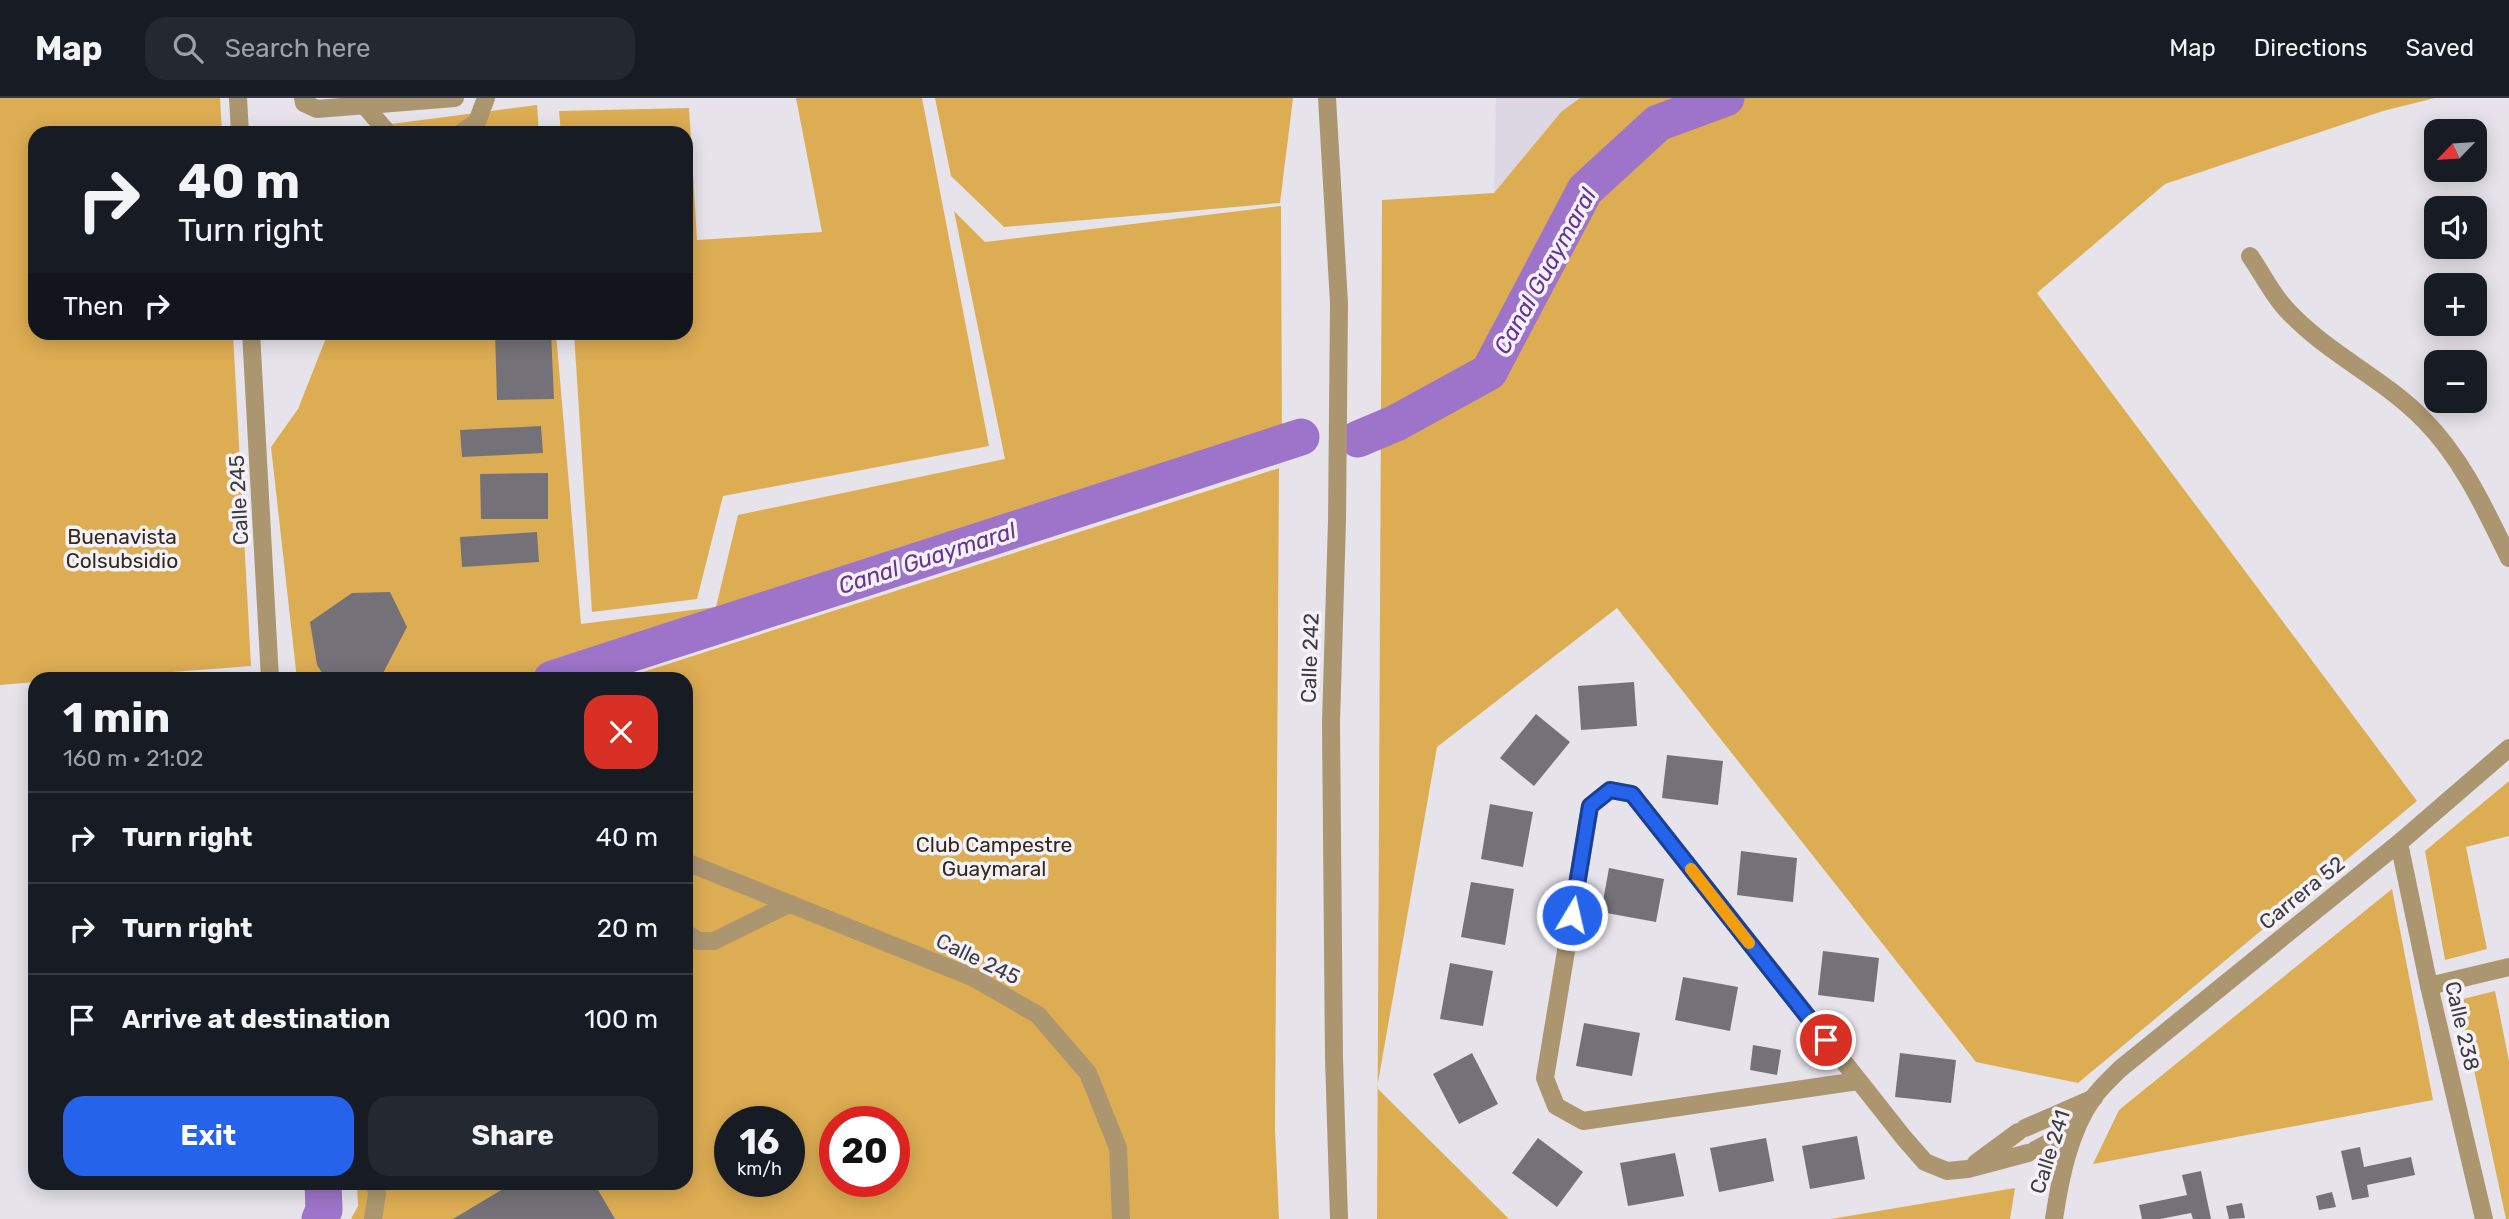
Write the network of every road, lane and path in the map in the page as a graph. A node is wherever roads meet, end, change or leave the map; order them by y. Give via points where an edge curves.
1 (238, 98) edge
2 (303, 98) edge
3 (455, 98) edge
4 (486, 98) edge
5 (1327, 98) edge
6 (363, 106) junction
7 (240, 126) edge
8 (382, 126) edge
9 (471, 126) edge
10 (2250, 256) dead end
11 (251, 340) edge
12 (2509, 558) edge
13 (271, 672) edge
14 (2509, 748) edge
15 (2399, 844) junction
16 (693, 865) edge
17 (789, 904) junction
18 (693, 938) edge
19 (2509, 967) edge
20 (2429, 986) junction
21 (2120, 1069) joint
22 (1858, 1081) junction
23 (2094, 1098) junction
24 (2077, 1128) junction
25 (1968, 1169) junction
26 (376, 1190) edge
27 (373, 1219) edge
28 (1121, 1219) edge
29 (1339, 1219) edge
30 (2054, 1219) edge
31 (2484, 1219) edge

1 - 7 street
2 - 6 street via 317,109
3 - 6 street
4 - 9 street
5 - 29 street, Calle 242 via 1339,303 1331,723
6 - 8 street
10 - 12 street via 2285,308 2318,339 2398,397 2453,453
11 - 13 street, Calle 245
14 - 15 street, Carrera 52
15 - 20 street, Calle 238
15 - 21 street, Carrera 52
16 - 17 street, Calle 245
17 - 18 street via 714,941
17 - 28 street, Calle 245 via 974,978 1038,1015 1088,1073 1118,1148
19 - 20 street
20 - 31 street, Calle 238
21 - 23 street, Calle 241
22 - 22 street via 1632,794 1610,790 1590,806 1545,1078 1556,1106 1583,1121
22 - 25 street via 1925,1162 1947,1171
23 - 24 street, Calle 241
23 - 25 street via 2021,1130
24 - 25 street via 2031,1152
24 - 30 street, Calle 241
26 - 27 street

